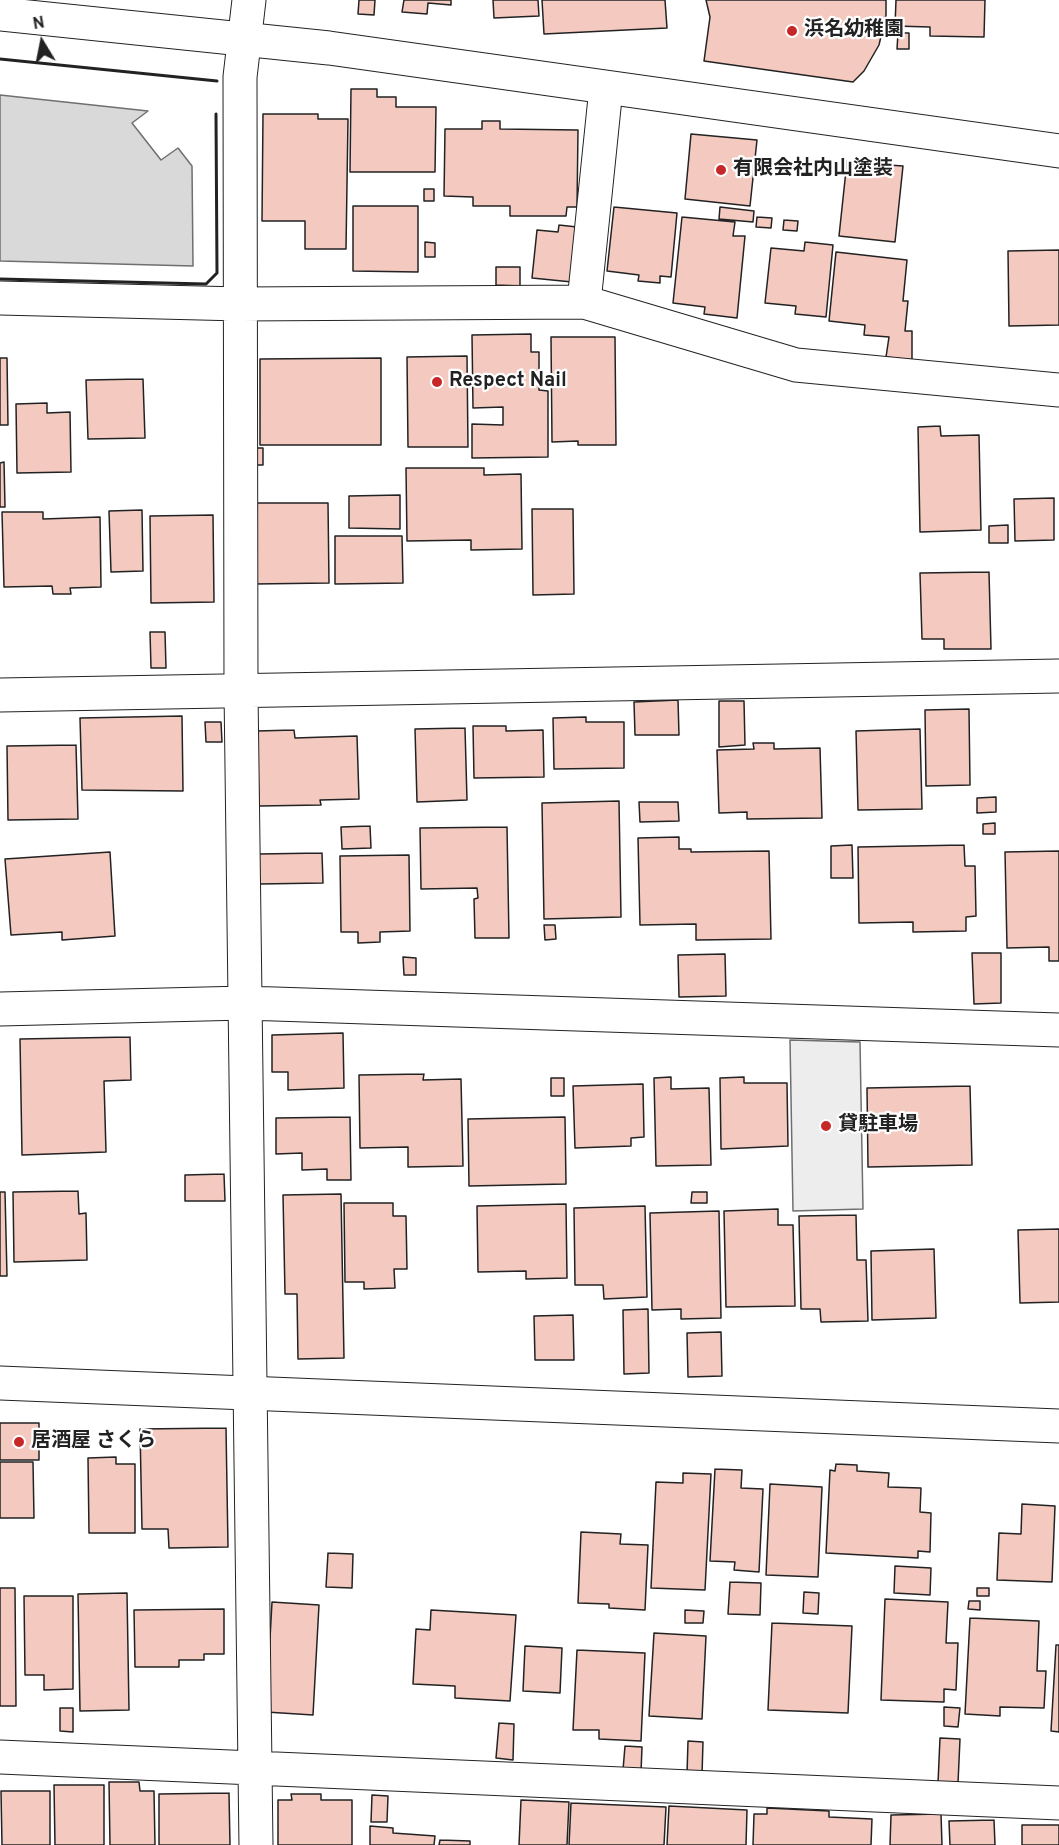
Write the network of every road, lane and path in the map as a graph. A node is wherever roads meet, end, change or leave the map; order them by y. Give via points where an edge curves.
1 (249, 0) edge
2 (0, 14) edge
3 (245, 39) junction
4 (606, 88) junction
5 (1059, 151) edge
6 (0, 298) edge
7 (584, 302) junction
8 (240, 304) junction
9 (1059, 390) edge
10 (1059, 676) edge
11 (241, 691) junction
12 (0, 695) edge
13 (245, 1003) junction
14 (0, 1008) edge
15 (1059, 1030) edge
16 (0, 1383) edge
17 (250, 1393) junction
18 (1059, 1426) edge
19 (0, 1757) edge
20 (255, 1768) junction
21 (1059, 1803) edge
22 (256, 1845) edge

1 - 3 street
2 - 3 street
3 - 4 street
3 - 8 street via 240,76
4 - 5 street
4 - 7 street
6 - 8 street
7 - 8 street
7 - 9 street via 796,365
8 - 11 street
10 - 11 street
11 - 12 street
11 - 13 street
13 - 14 street
13 - 15 street
13 - 17 street
16 - 17 street
17 - 18 street
17 - 20 street
19 - 20 street
20 - 21 street
20 - 22 street

